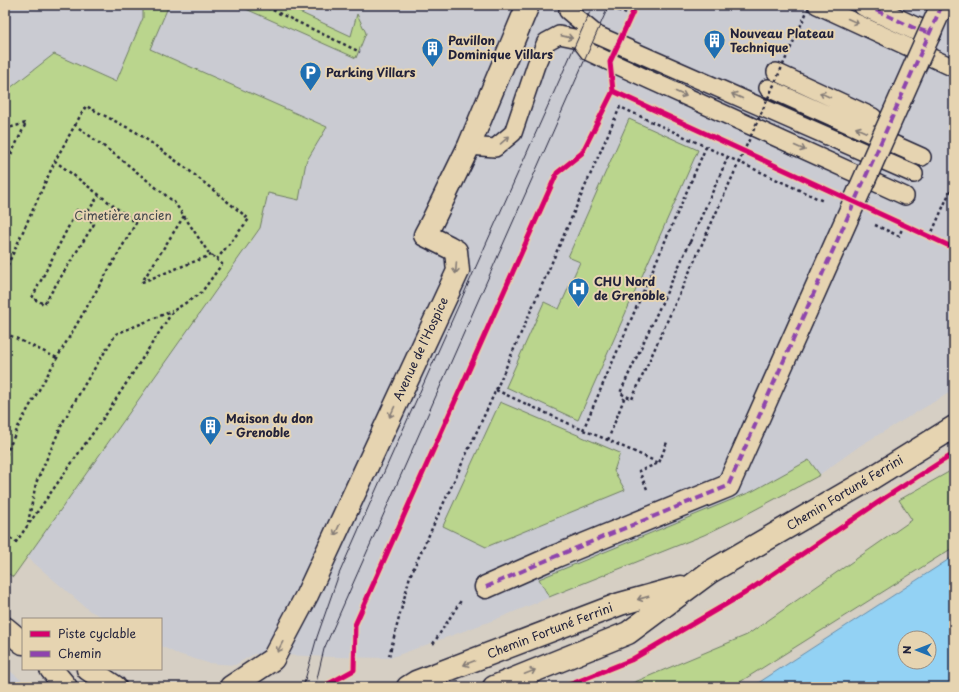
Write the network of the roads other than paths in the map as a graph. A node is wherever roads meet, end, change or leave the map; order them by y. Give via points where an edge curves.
1 (528, 5) edge
2 (569, 5) edge
3 (817, 5) edge
4 (865, 5) edge
5 (942, 5) edge
6 (930, 33) junction
7 (954, 68) edge
8 (777, 73) road end
9 (768, 88) dead end
10 (763, 105) road end
11 (873, 117) dead end
12 (469, 146) junction
13 (859, 150) dead end
14 (922, 157) dead end
15 (914, 174) dead end
16 (905, 196) dead end
17 (954, 427) edge
18 (694, 584) junction
19 (486, 587) road end
20 (5, 628) edge
21 (22, 642) edge
22 (52, 670) edge
23 (90, 670) edge
24 (66, 687) edge
25 (115, 687) edge
26 (231, 687) edge
27 (408, 687) edge
28 (494, 687) edge

1 - 12 street, Avenue de l'Hospice
15 -> 2 lane via 597,35 568,11
3 -> 7 lane
4 - 6 street
5 - 6 street, bridge
6 - 19 street, bridge via 728,486
11 -> 8 lane
14 -> 9 lane
10 - 13 lane
12 -> 16 lane via 495,148 513,133 546,42 559,35 579,39 589,52
12 -> 26 street, Avenue de l'Hospice via 425,235 456,251 458,271 307,595 273,659
17 - 18 street, Chemin Fortuné Ferrini via 710,572
18 -> 27 street, Chemin Fortuné Ferrini via 620,604
28 -> 18 street, Chemin Fortuné Ferrini via 628,633
20 - 21 street
22 - 24 street
23 - 25 street

